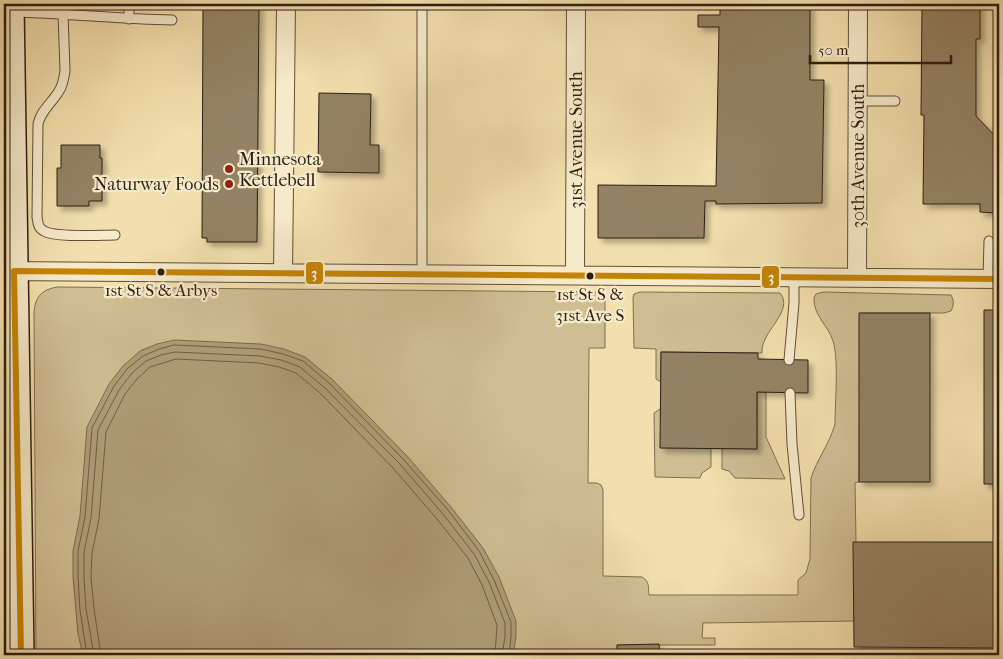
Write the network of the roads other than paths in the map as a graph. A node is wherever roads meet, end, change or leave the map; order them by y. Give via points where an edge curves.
1 (129, 4) edge
2 (286, 4) edge
3 (422, 4) edge
4 (576, 4) edge
5 (858, 4) edge
6 (9, 9) edge
7 (63, 13) junction
8 (129, 19) junction
9 (172, 20) dead end
10 (858, 101) junction
11 (895, 101) dead end
12 (115, 235) dead end
13 (989, 241) dead end
14 (9, 271) edge
15 (283, 273) junction
16 (422, 274) junction
17 (575, 275) junction
18 (794, 277) junction
19 (858, 278) junction
20 (994, 279) edge
21 (789, 360) dead end
22 (790, 392) dead end
23 (800, 515) dead end
24 (20, 655) edge

1 - 8 lane
2 - 15 street
3 - 16 lane
4 - 17 street, 31st Avenue South
5 - 10 street, 30th Avenue South
6 - 7 lane
6 - 14 main road
7 - 8 lane
7 - 12 lane via 63,80 38,124 38,226 55,234
8 - 9 lane
10 - 11 lane
10 - 19 street, 30th Avenue South
13 - 20 lane
14 - 15 street
14 - 24 main road
15 - 16 street
16 - 17 street
17 - 18 street
18 - 19 street
18 - 21 lane
19 - 20 street
22 - 23 lane via 791,436

